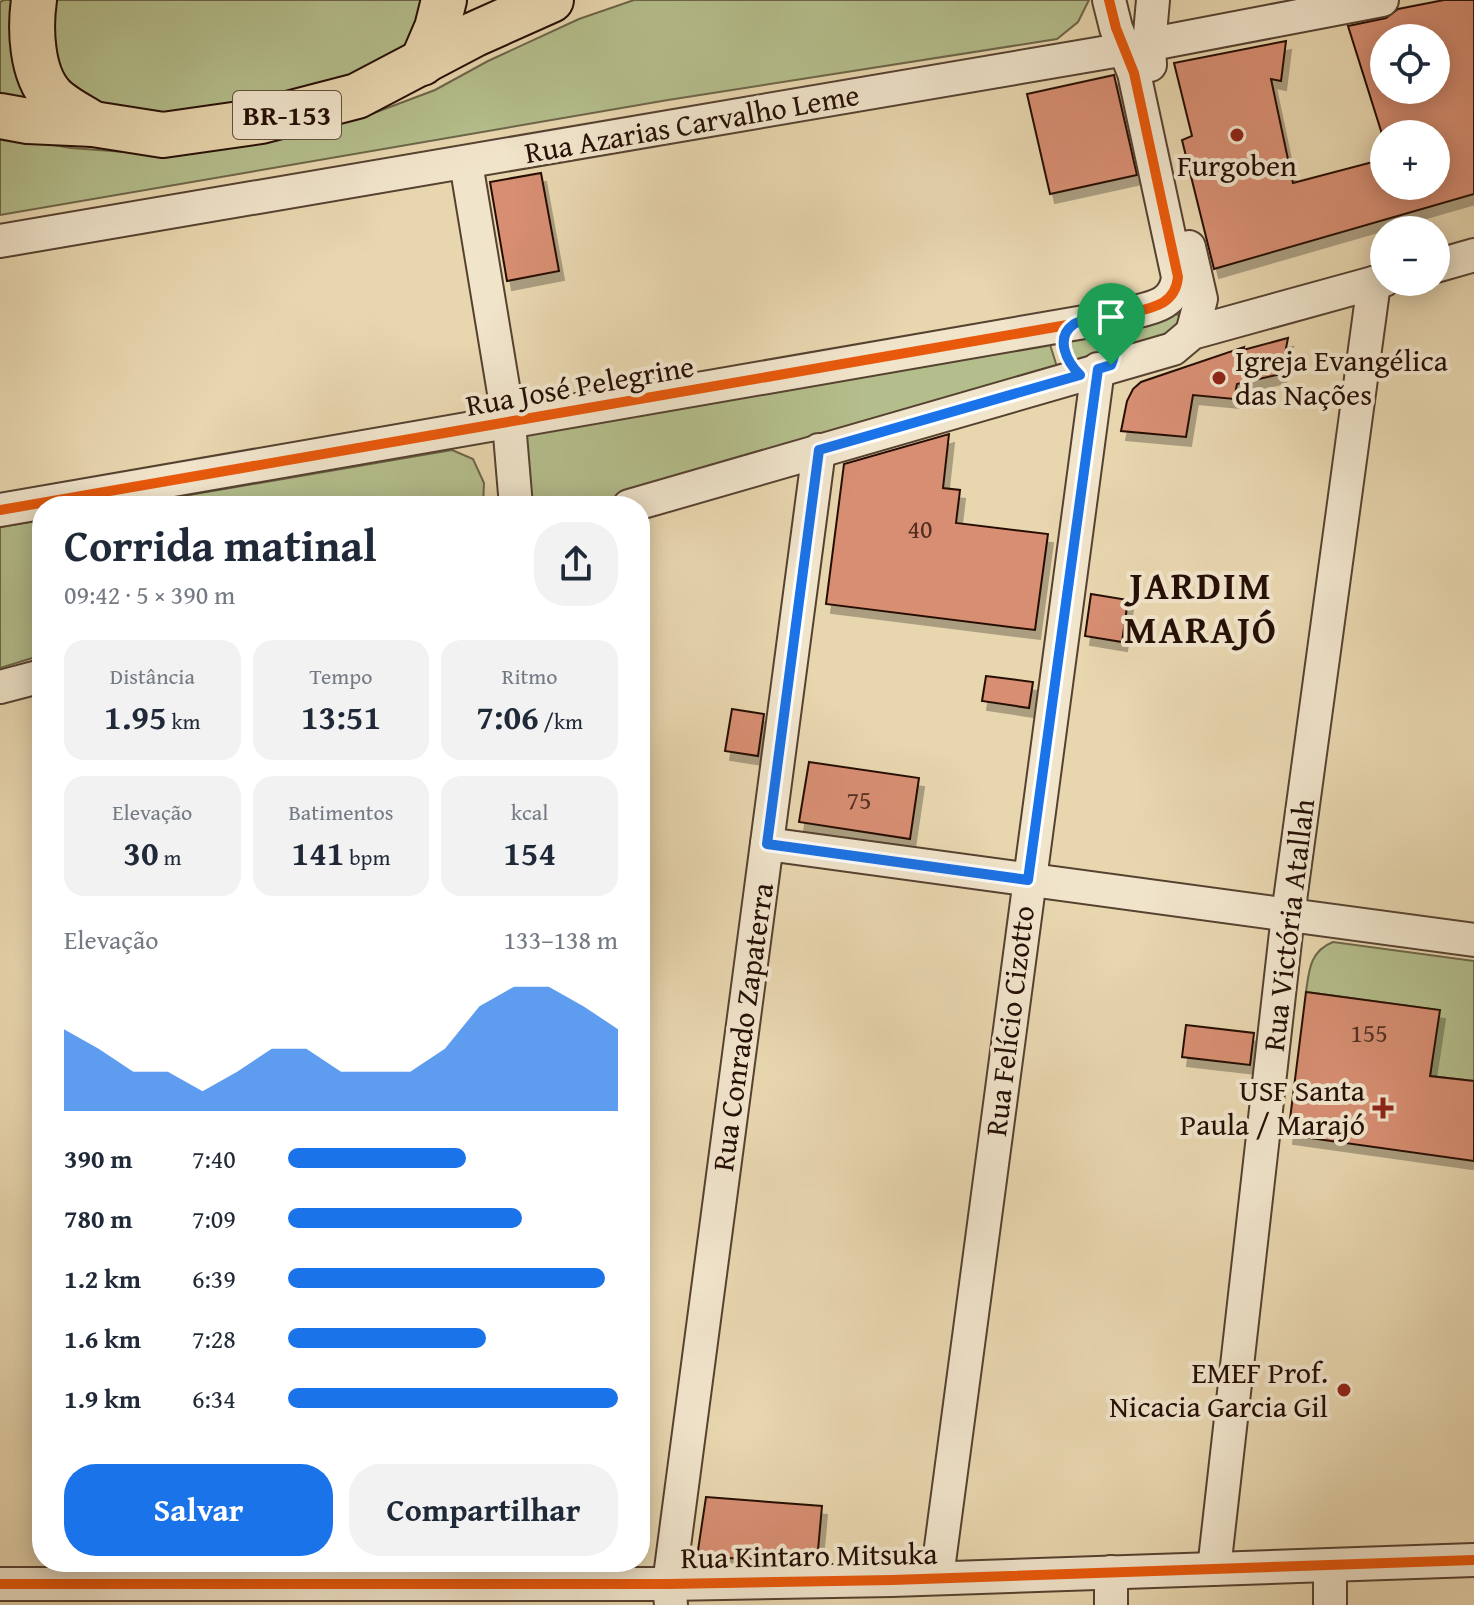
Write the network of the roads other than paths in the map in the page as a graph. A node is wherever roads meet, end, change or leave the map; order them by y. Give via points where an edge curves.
1 (34, 0) edge
2 (444, 0) edge
3 (551, 0) edge
4 (1109, 0) edge
5 (1153, 0) edge
6 (1382, 0) edge
7 (1138, 47) junction
8 (422, 63) junction
9 (0, 116) edge
10 (93, 124) junction
11 (460, 164) junction
12 (0, 241) edge
13 (1474, 255) edge
14 (1450, 262) edge
15 (1370, 284) edge
16 (1377, 296) edge
17 (1088, 320) junction
18 (1192, 333) junction
19 (1096, 370) junction
20 (503, 424) junction
21 (819, 450) junction
22 (82, 496) edge
23 (502, 496) edge
24 (514, 496) edge
25 (650, 500) edge
26 (32, 505) edge
27 (0, 510) edge
28 (32, 679) edge
29 (0, 687) edge
30 (767, 844) junction
31 (1028, 880) junction
32 (1288, 915) junction
33 (1474, 940) edge
34 (1474, 1560) edge
35 (1330, 1566) junction
36 (1214, 1569) junction
37 (1111, 1572) junction
38 (140, 1573) edge
39 (404, 1573) edge
40 (937, 1577) junction
41 (0, 1584) edge
42 (892, 1592) edge
43 (670, 1594) edge
44 (1111, 1605) edge
45 (1330, 1605) edge

1 - 10 highway via 30,26 36,64 51,96
2 - 8 highway
3 - 8 highway, BR-153
4 - 7 street via 1116,28
5 - 7 street
6 - 7 street, Rua Azarias Carvalho Leme
7 - 11 street, Rua Azarias Carvalho Leme
7 - 17 street, Rua José Pelegrine via 1134,73 1177,289 1166,303
7 - 18 street via 1151,74 1201,299
8 - 10 highway, BR-153 via 357,96 261,121 163,135
9 - 10 highway, BR-153
11 - 12 street, Rua Azarias Carvalho Leme
11 - 20 street
13 - 14 street
15 - 18 street
16 - 32 street, Rua Victória Atallah
17 - 19 street via 1114,337 1116,345
17 - 19 street via 1066,333 1064,348 1068,361
17 - 20 street, Rua José Pelegrine
18 - 19 street via 1173,349
19 - 21 street
19 - 31 street, Rua Felício Cizotto
20 - 22 street, Rua José Pelegrine
20 - 23 street
20 - 24 street
21 - 25 street
21 - 30 street, Rua Conrado Zapaterra
26 - 27 street, Rua José Pelegrine
28 - 29 street
30 - 31 street
30 - 43 street, Rua Conrado Zapaterra
31 - 32 street
31 - 40 street, Rua Felício Cizotto
32 - 33 street
32 - 36 street, Rua Victória Atallah
34 - 35 street, Rua Kintaro Mitsuka
35 - 36 street, Rua Kintaro Mitsuka
35 - 45 street
36 - 37 street, Rua Kintaro Mitsuka
37 - 40 street, Rua Kintaro Mitsuka
37 - 44 street
38 - 39 street, Rua Kintaro Mitsuka
38 - 41 street, Rua Kintaro Mitsuka
39 - 43 street, Rua Kintaro Mitsuka
40 - 42 street, Rua Kintaro Mitsuka
42 - 43 street, Rua Kintaro Mitsuka

